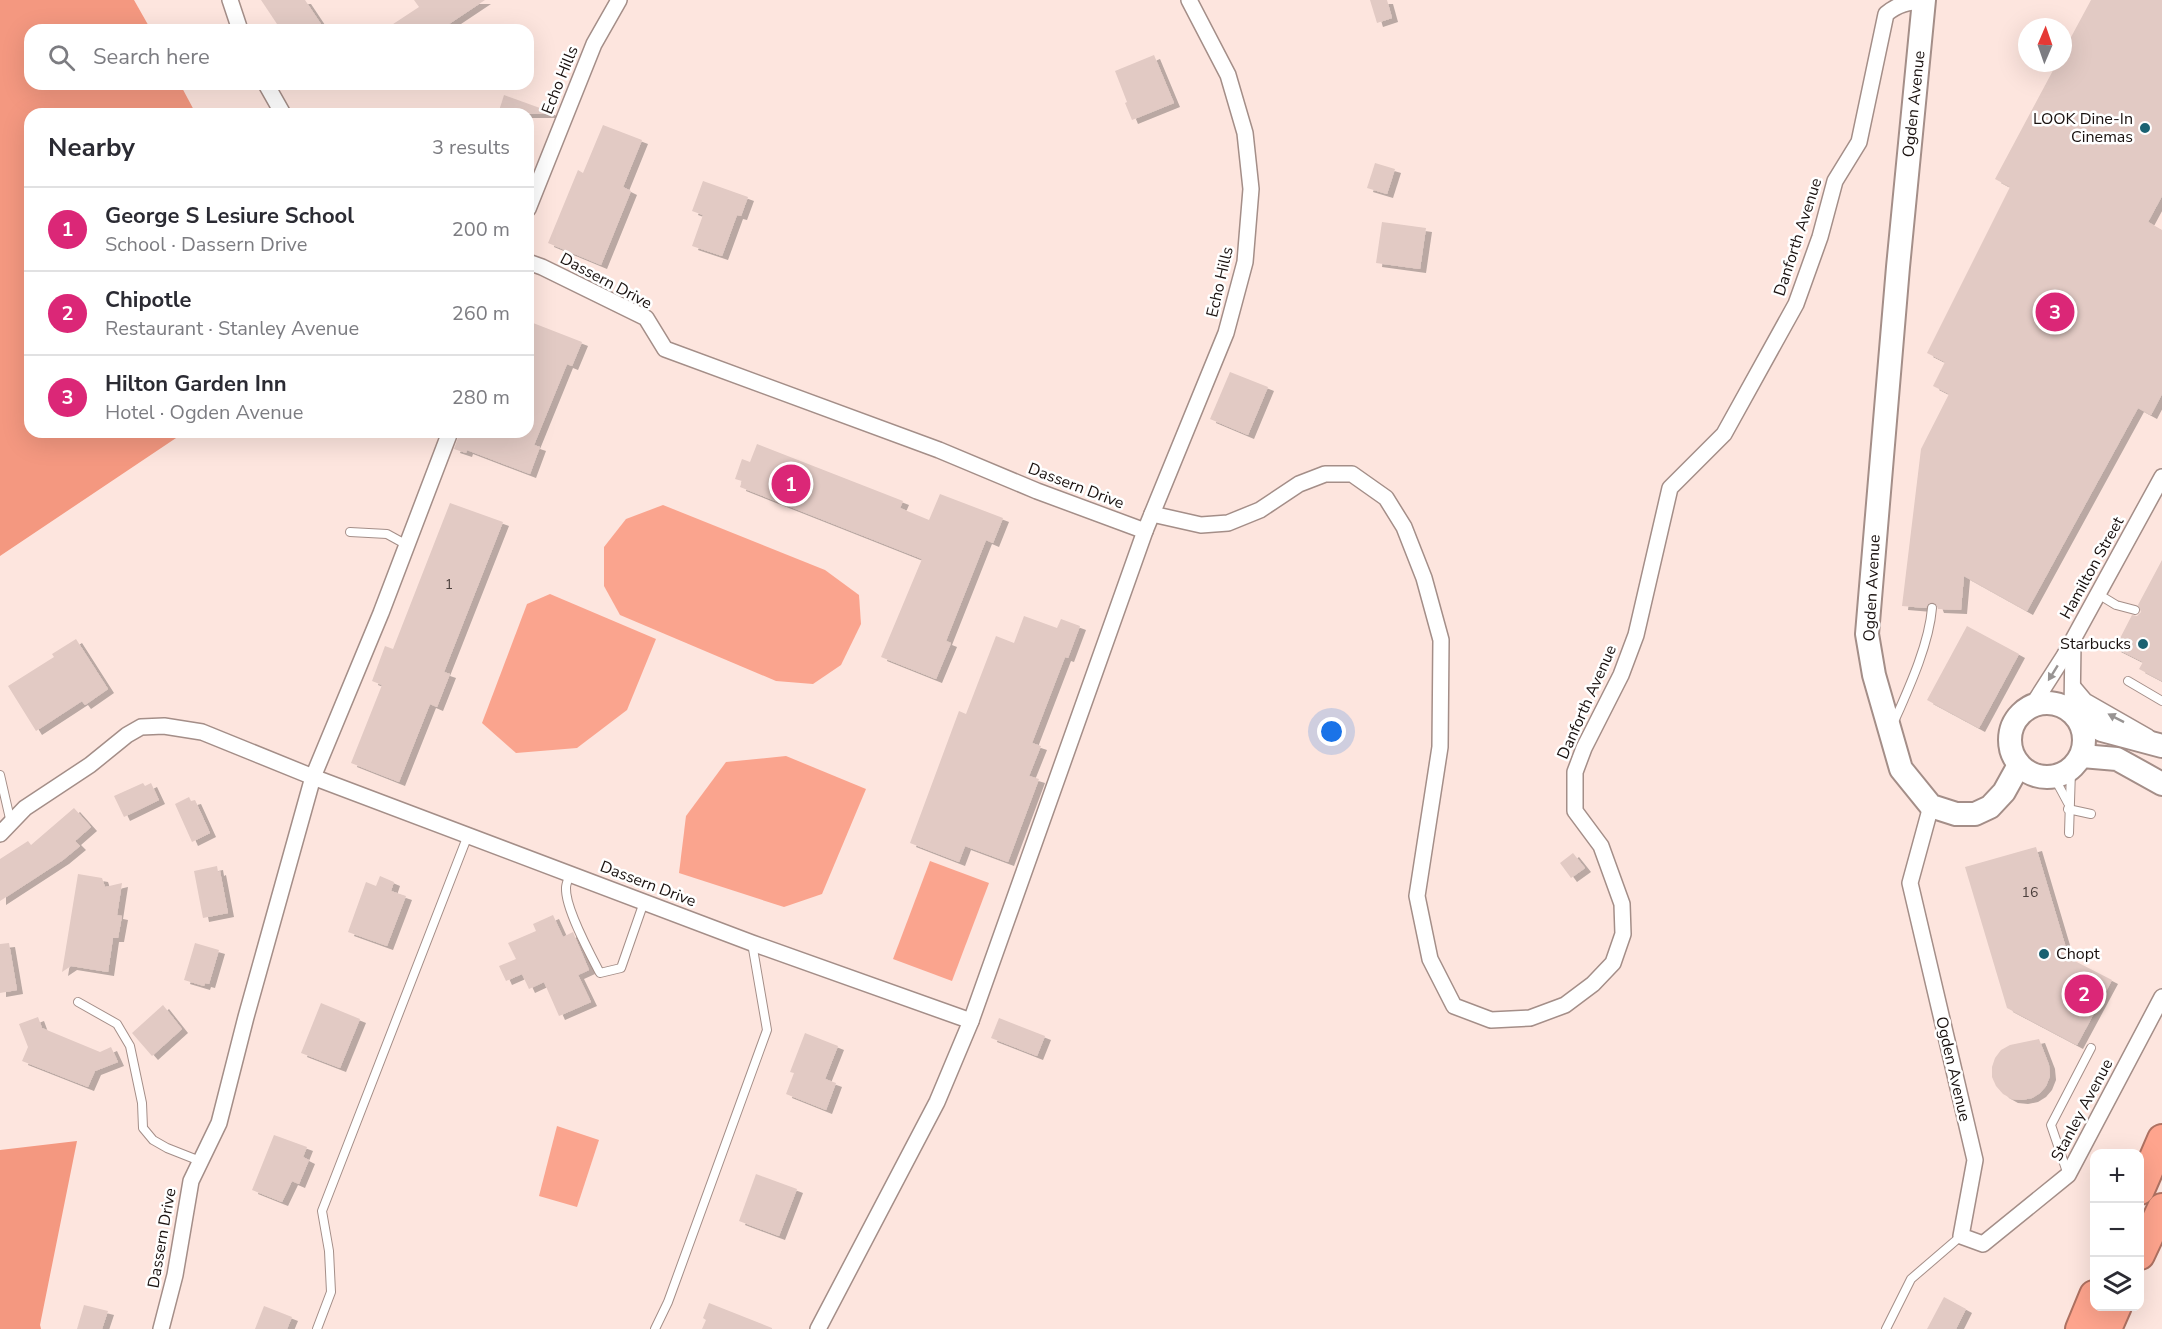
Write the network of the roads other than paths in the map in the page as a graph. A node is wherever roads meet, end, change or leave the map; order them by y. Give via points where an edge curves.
1 (230, 0) edge
2 (619, 0) edge
3 (1189, 0) edge
4 (1924, 0) edge
5 (238, 24) edge
6 (269, 90) edge
7 (280, 108) edge
8 (534, 194) edge
9 (534, 264) edge
10 (448, 438) edge
11 (2162, 477) edge
12 (1152, 514) junction
13 (1145, 531) junction
14 (350, 532) dead end
15 (407, 545) junction
16 (2098, 594) junction
17 (1932, 608) dead end
18 (2135, 610) dead end
19 (2073, 639) junction
20 (2128, 681) dead end
21 (2074, 687) junction
22 (2162, 701) edge
23 (2032, 706) junction
24 (2074, 714) junction
25 (1890, 731) junction
26 (2162, 746) edge
27 (2019, 765) junction
28 (2069, 767) junction
29 (0, 775) edge
30 (313, 777) junction
31 (2162, 784) edge
32 (1931, 806) junction
33 (2069, 806) junction
34 (2091, 814) dead end
35 (5, 828) edge
36 (2069, 833) dead end
37 (468, 835) junction
38 (570, 874) junction
39 (644, 902) junction
40 (752, 943) junction
41 (2162, 997) edge
42 (78, 1002) dead end
43 (971, 1021) junction
44 (2091, 1048) dead end
45 (2162, 1139) edge
46 (200, 1161) junction
47 (2068, 1175) junction
48 (2144, 1179) edge
49 (2162, 1208) edge
50 (1961, 1236) junction
51 (2144, 1245) edge
52 (2090, 1305) edge
53 (2114, 1311) edge
54 (161, 1329) edge
55 (317, 1329) edge
56 (655, 1329) edge
57 (818, 1329) edge
58 (1886, 1329) edge
59 (2080, 1329) edge
60 (2107, 1329) edge

1 - 5 street
2 - 8 street, Echo Hills via 594,44
3 - 12 street, Echo Hills via 1228,75 1245,133 1251,189 1245,262 1226,333
4 - 12 street, Danforth Avenue via 1896,6 1887,14 1859,142 1835,181 1796,304 1724,434 1670,488 1636,635 1575,772 1575,811 1601,846 1622,904 1623,934 1613,963 1565,1005 1530,1018 1491,1020 1454,1006 1430,959 1417,896 1440,747 1441,640 1424,578 1404,527 1386,498 1352,474 1325,474 1228,523 1201,525
4 - 25 street, Ogden Avenue via 1867,634
6 - 7 street
9 - 13 street, Dassern Drive via 645,318 665,349
10 - 15 street, Dassern Drive
11 - 16 street, Hamilton Street
12 - 13 street, Echo Hills
13 - 43 street
14 - 15 lane via 387,534
15 - 30 street, Dassern Drive
16 - 18 lane
16 - 19 street, Hamilton Street
17 - 25 lane via 1910,684
19 - 21 street
19 -> 23 street, Hamilton Street
20 - 22 lane
21 - 24 street
26 -> 21 street via 2085,701
23 - 24 street via 2053,703
23 - 27 street via 2022,712 2010,732 2010,744
24 - 26 street via 2102,730
24 - 28 street via 2085,739
25 - 32 street, Ogden Avenue via 1902,769
27 - 28 street via 2041,777
27 - 32 street via 2004,792 1990,807 1975,814 1956,814
28 - 31 street via 2117,759
28 - 33 lane
28 - 33 lane
29 - 35 lane
30 - 35 street via 202,732 141,727 24,808
30 - 37 street, Dassern Drive
30 - 46 street, Dassern Drive via 219,1123
32 - 50 street, Ogden Avenue via 1910,883 1975,1160
33 - 34 lane
33 - 36 lane
37 - 38 street, Dassern Drive
37 - 55 lane via 322,1211 331,1292
38 - 39 street, Dassern Drive
38 - 39 lane via 566,889 572,910 600,973 621,968
39 - 40 street, Dassern Drive
40 - 43 street, Dassern Drive
40 - 56 lane via 767,1030
41 - 47 street, Stanley Avenue
42 - 46 lane via 117,1024 130,1046 143,1128 153,1140
43 - 57 street via 937,1102
44 - 47 lane via 2050,1125
45 - 48 highway
46 - 54 street, Dassern Drive via 190,1181 175,1275
47 - 50 street, Stanley Avenue via 1983,1245
49 - 51 highway
50 - 58 lane via 1911,1278
52 - 59 highway
53 - 60 highway

